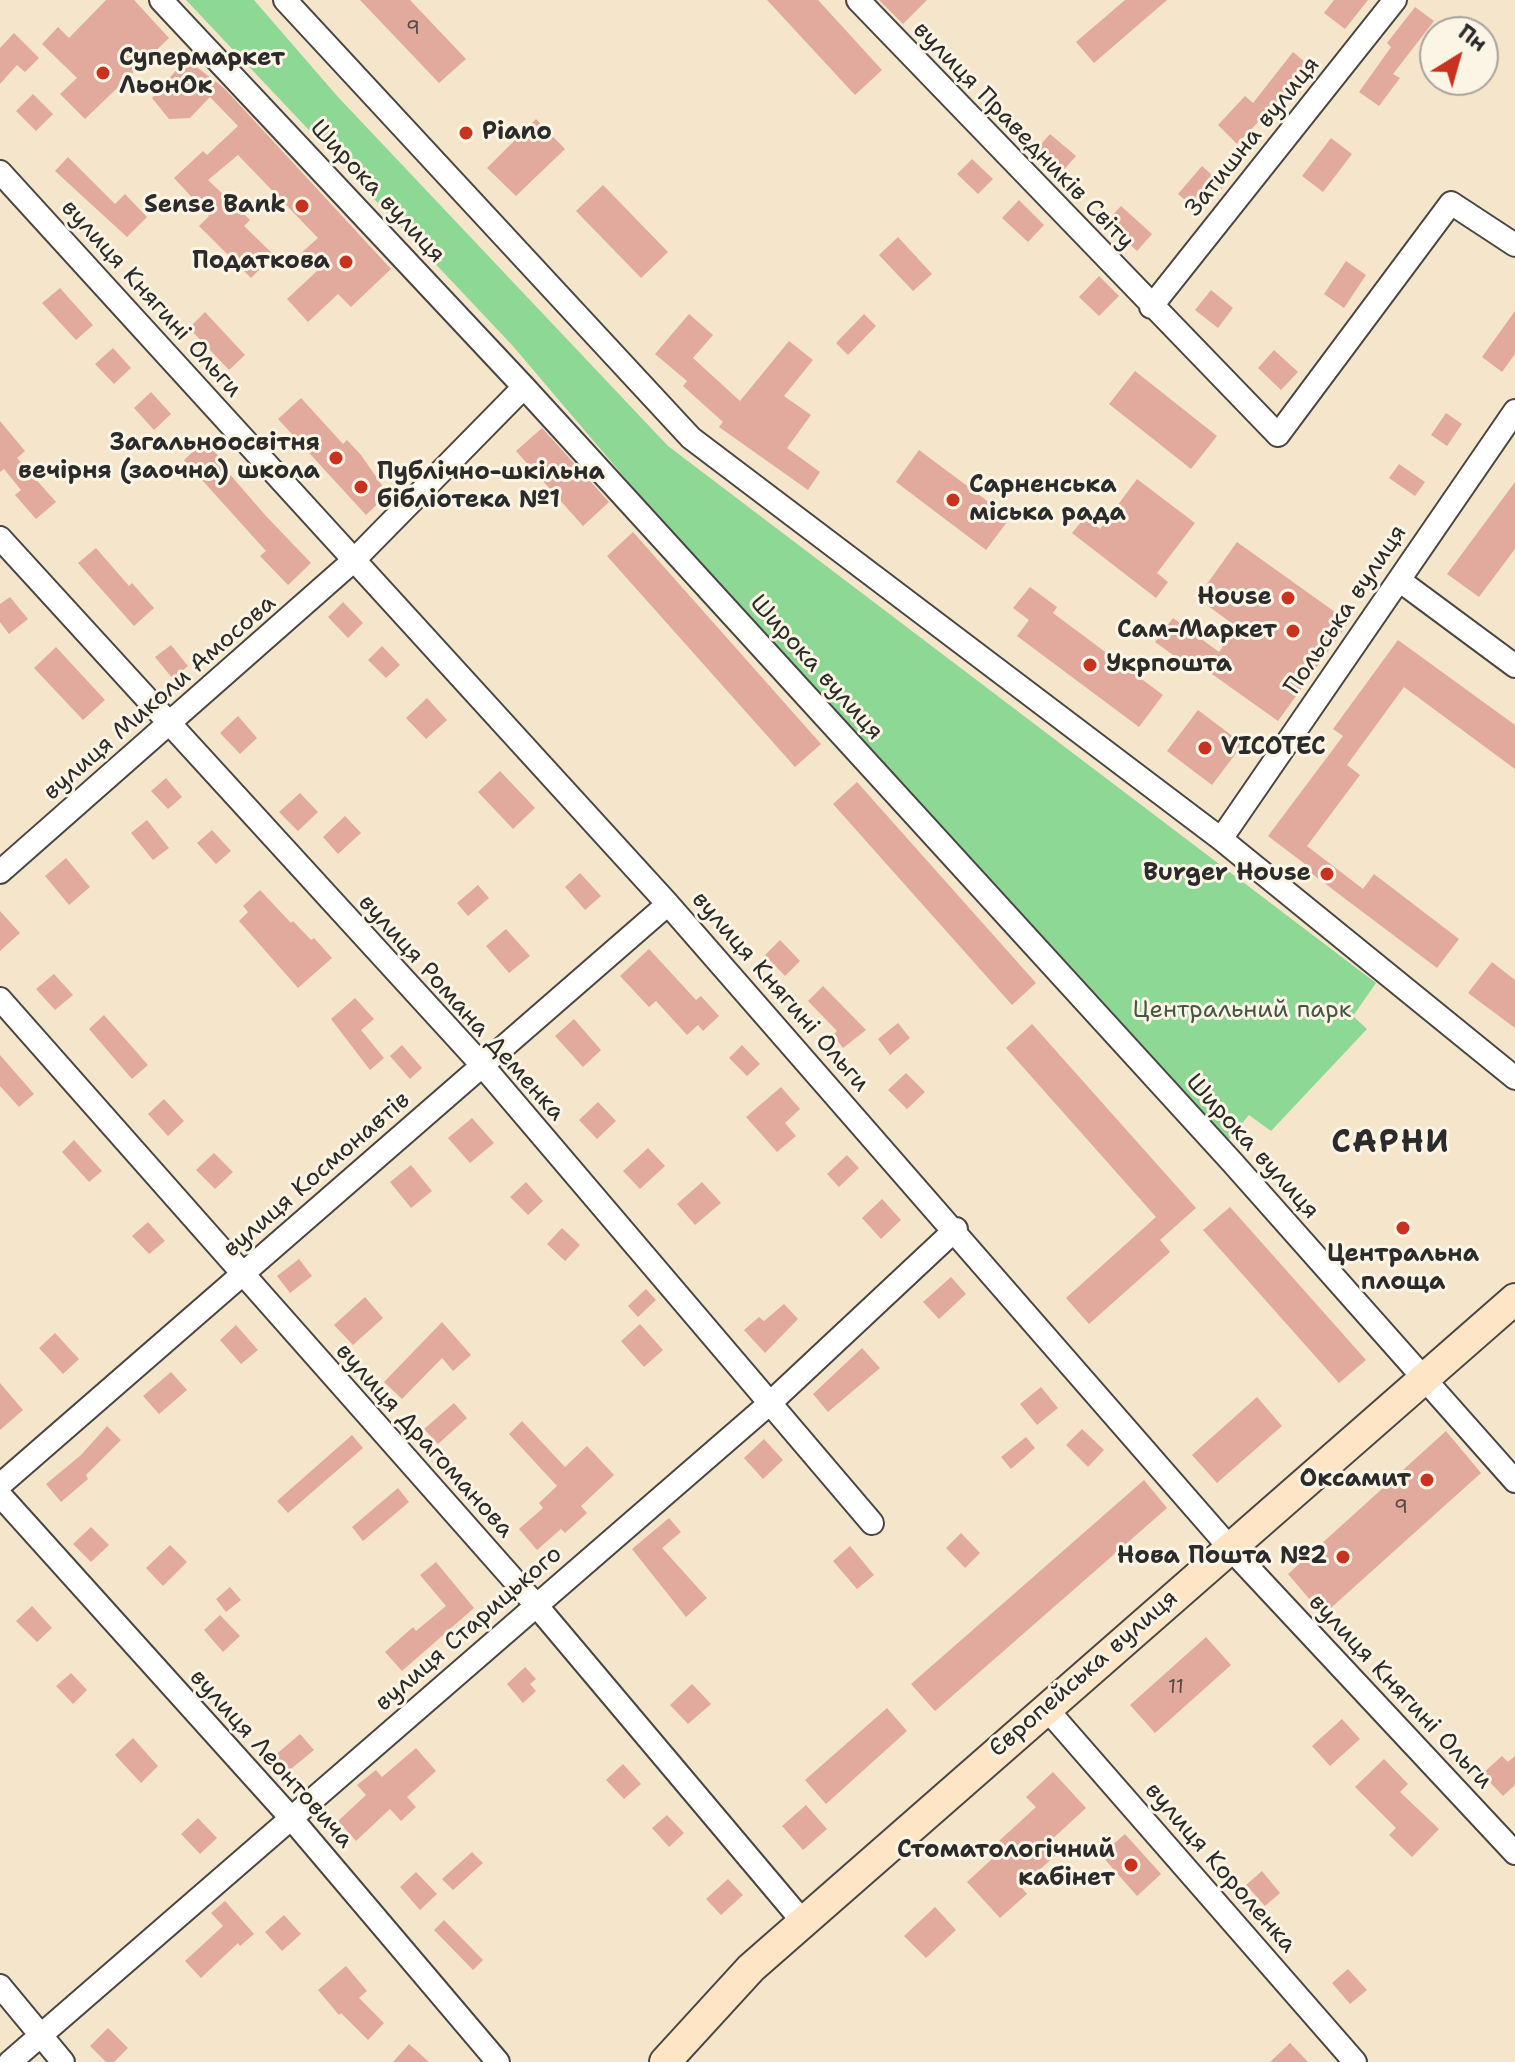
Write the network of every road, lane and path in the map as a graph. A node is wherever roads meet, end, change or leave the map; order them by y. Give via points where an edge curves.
1 (161, 0) edge
2 (285, 0) edge
3 (858, 0) edge
4 (1395, 0) edge
5 (0, 172) edge
6 (1515, 245) edge
7 (1151, 307) junction
8 (524, 387) junction
9 (1515, 411) edge
10 (0, 538) edge
11 (353, 561) junction
12 (1399, 580) junction
13 (1515, 666) edge
14 (169, 726) junction
15 (1221, 839) junction
16 (0, 872) edge
17 (668, 904) junction
18 (0, 999) edge
19 (482, 1065) junction
20 (1515, 1078) edge
21 (956, 1229) junction
22 (241, 1275) junction
23 (1515, 1299) edge
24 (1424, 1379) junction
25 (769, 1404) junction
26 (1515, 1481) edge
27 (0, 1485) edge
28 (0, 1495) edge
29 (872, 1523) dead end
30 (1229, 1547) junction
31 (536, 1605) junction
32 (1045, 1707) junction
33 (291, 1818) junction
34 (1515, 1853) edge
35 (804, 1923) junction
36 (0, 1986) edge
37 (39, 2034) junction
38 (10, 2062) edge
39 (63, 2062) edge
40 (498, 2062) edge
41 (665, 2062) edge
42 (1355, 2062) edge

1 - 8 street, Широка вулиця
2 - 15 street via 691,438
3 - 7 street, вулиця Праведників Світу
4 - 7 street, Затишна вулиця
5 - 11 street, вулиця Княгині Ольги
6 - 7 street, вулиця Праведників Світу via 1451,203 1278,435
8 - 11 street, вулиця Миколи Амосова
8 - 24 street, Широка вулиця
9 - 12 street, Польська вулиця
10 - 14 street, вулиця Романа Деменка
11 - 14 street, вулиця Миколи Амосова
11 - 17 street, вулиця Княгині Ольги
12 - 13 street
12 - 15 street, Польська вулиця
14 - 16 street, вулиця Миколи Амосова
14 - 19 street, вулиця Романа Деменка
15 - 20 street
17 - 19 street, вулиця Космонавтів
17 - 21 street, вулиця Княгині Ольги
18 - 22 street, вулиця Драгоманова
19 - 22 street, вулиця Космонавтів
19 - 25 street, вулиця Романа Деменка
21 - 25 street, вулиця Старицького
21 - 30 street, вулиця Княгині Ольги
22 - 27 street, вулиця Космонавтів
22 - 31 street, вулиця Драгоманова
23 - 24 main road, Європейська вулиця
24 - 26 street, Широка вулиця
24 - 30 main road, Європейська вулиця
25 - 29 street, вулиця Романа Деменка
25 - 31 street, вулиця Старицького
28 - 33 street, вулиця Леонтовича
30 - 32 main road, Європейська вулиця
30 - 34 street, вулиця Княгині Ольги
31 - 33 street, вулиця Старицького
31 - 35 street, вулиця Драгоманова
32 - 35 main road, Європейська вулиця
32 - 42 street, вулиця Короленка
33 - 37 street, вулиця Старицького
33 - 40 street, вулиця Леонтовича
35 - 41 main road, Європейська вулиця via 751,1968
36 - 37 street
37 - 38 street, вулиця Старицького
37 - 39 street

